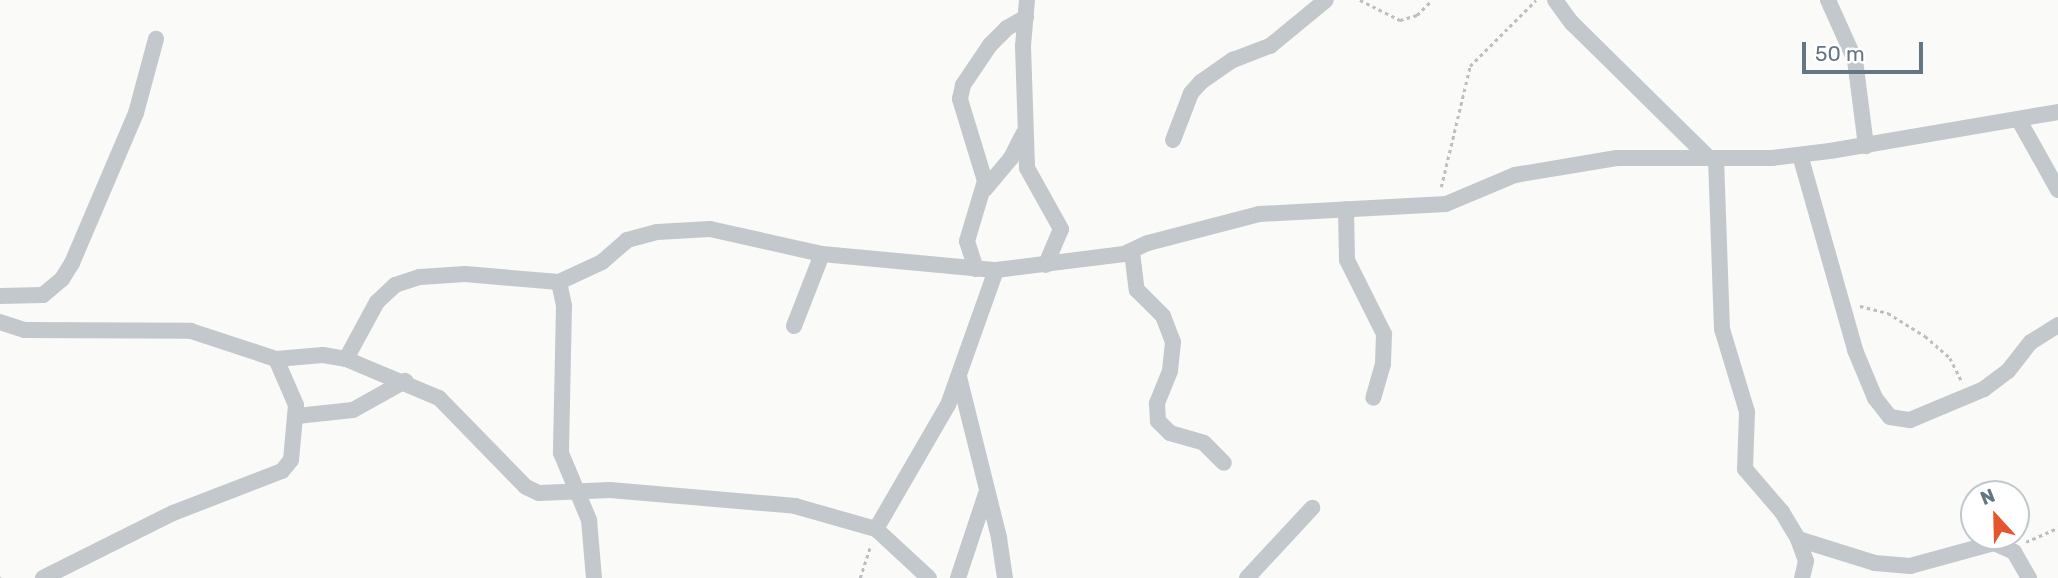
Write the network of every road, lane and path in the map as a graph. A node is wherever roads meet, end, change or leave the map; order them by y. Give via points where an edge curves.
1 (1027, 0) edge
2 (1326, 0) edge
3 (1360, 0) edge
4 (1432, 0) edge
5 (1536, 0) edge
6 (1555, 0) edge
7 (1828, 0) edge
8 (1026, 18) junction
9 (156, 39) dead end
10 (2058, 112) edge
11 (2020, 122) junction
12 (1024, 130) junction
13 (1173, 140) dead end
14 (1866, 146) junction
15 (1800, 155) junction
16 (1713, 158) junction
17 (985, 189) junction
18 (2058, 190) edge
19 (1439, 205) junction
20 (1346, 209) junction
21 (1132, 252) junction
22 (822, 254) junction
23 (1046, 265) junction
24 (976, 269) junction
25 (996, 270) junction
26 (559, 282) junction
27 (1838, 295) junction
28 (0, 296) edge
29 (0, 322) edge
30 (2058, 325) edge
31 (794, 326) dead end
32 (276, 359) junction
33 (346, 359) junction
34 (959, 377) junction
35 (405, 381) junction
36 (1968, 396) junction
37 (1373, 398) dead end
38 (297, 416) junction
39 (1224, 463) dead end
40 (574, 493) junction
41 (986, 494) junction
42 (1312, 508) dead end
43 (2058, 528) edge
44 (876, 529) junction
45 (1798, 539) junction
46 (2030, 540) edge
47 (1970, 550) edge
48 (2011, 550) edge
49 (43, 578) edge
50 (594, 578) edge
51 (860, 578) edge
52 (929, 578) edge
53 (958, 578) edge
54 (1005, 578) edge
55 (1247, 578) edge
56 (1802, 578) edge
57 (2029, 578) edge

1 - 8 street
2 - 13 street via 1270,46 1233,60 1201,82 1191,93
3 - 4 path via 1400,20 1417,15
5 - 19 path via 1470,66 1459,99
6 - 16 street via 1572,23
7 - 14 street via 1855,61
8 - 12 street
8 - 17 street via 1007,27 990,45 963,85 961,114 982,166
9 - 28 street via 132,125 105,194 62,279 43,295
10 - 11 street
11 - 14 street
11 - 18 street
12 - 17 street via 1011,158
12 - 23 street via 1028,173 1061,229 1061,239
14 - 15 street
15 - 16 street
15 - 27 street
16 - 19 street via 1617,158 1534,171
16 - 45 street via 1722,329 1747,412 1745,469 1782,512
17 - 24 street via 967,241
19 - 20 street
20 - 21 street via 1243,217 1148,243
20 - 37 street via 1347,260 1384,334 1383,363
21 - 23 street
21 - 39 street via 1137,290 1163,316 1173,342 1170,372 1157,403 1158,421 1170,433 1204,443
22 - 24 street
22 - 26 street via 710,229 677,229 627,240 602,262
22 - 31 street
23 - 25 street
24 - 25 street
25 - 34 street
26 - 33 street via 465,274 420,277 396,285 377,302
26 - 40 street via 565,306 561,453
27 - 36 path via 1888,313 1931,341 1954,364
27 - 36 street via 1855,350 1886,414 1895,420 1910,420
29 - 32 street via 25,330 191,331
30 - 36 street via 2031,342 1998,379
32 - 33 street via 323,355
32 - 38 street
33 - 35 street
34 - 41 street
34 - 44 street via 944,412 911,464 898,498
35 - 38 street via 353,410
35 - 40 street via 439,398 526,487 539,493
38 - 49 street via 291,460 282,471 173,513
40 - 44 street via 610,490 795,506
40 - 50 street via 589,520
41 - 53 street
41 - 54 street
42 - 55 street
43 - 46 path
44 - 51 path
44 - 52 street
45 - 47 street via 1891,566 1930,562
45 - 56 street via 1806,561
48 - 57 street

